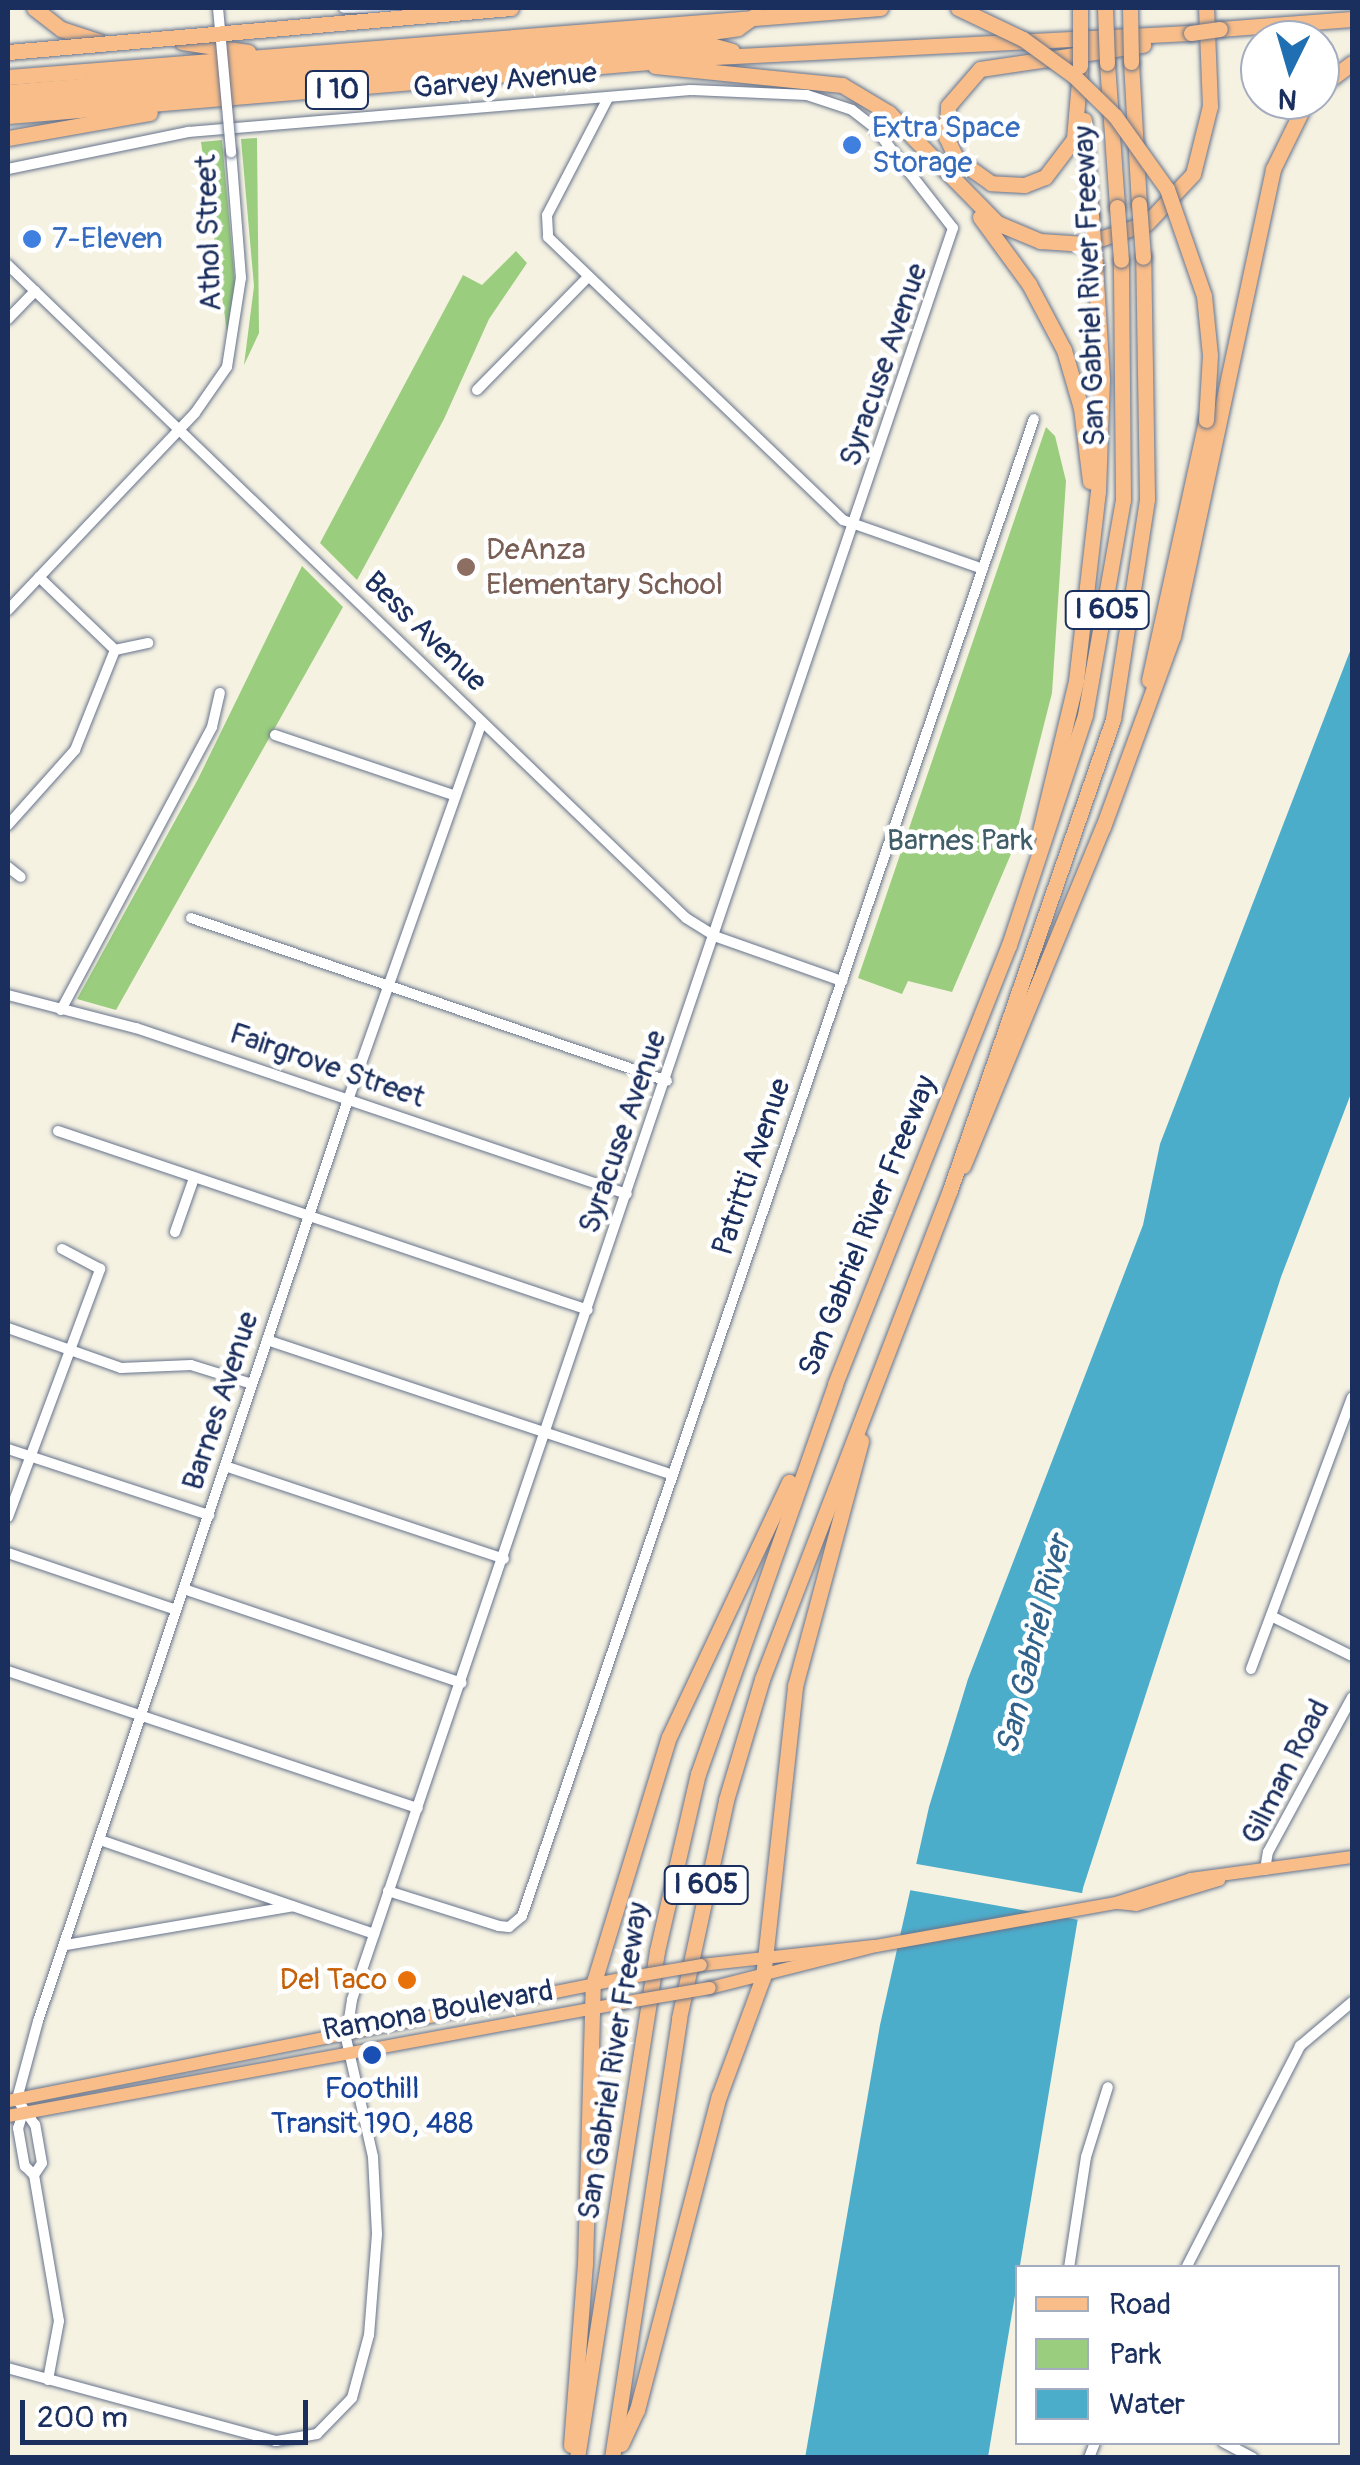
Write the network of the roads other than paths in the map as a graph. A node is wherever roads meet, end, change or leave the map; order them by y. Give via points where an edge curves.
1 (34, 8) edge
2 (218, 8) edge
3 (344, 8) edge
4 (416, 8) edge
5 (511, 8) edge
6 (724, 8) edge
7 (880, 8) edge
8 (958, 8) edge
9 (1080, 8) edge
10 (1105, 8) edge
11 (1130, 8) edge
12 (1206, 8) edge
13 (758, 14) junction
14 (686, 19) junction
15 (1352, 19) edge
16 (1191, 33) junction
17 (8, 52) edge
18 (266, 56) junction
19 (746, 56) junction
20 (636, 62) junction
21 (1080, 66) junction
22 (8, 77) edge
23 (8, 92) edge
24 (608, 98) junction
25 (193, 102) junction
26 (8, 103) edge
27 (8, 116) edge
28 (1297, 120) edge
29 (8, 138) edge
30 (8, 169) edge
31 (960, 190) junction
32 (952, 228) joint
33 (8, 265) edge
34 (588, 277) junction
35 (35, 291) junction
36 (8, 319) edge
37 (478, 390) dead end
38 (1034, 418) dead end
39 (178, 431) junction
40 (855, 526) junction
41 (1091, 545) junction
42 (983, 569) junction
43 (39, 577) junction
44 (8, 610) edge
45 (148, 643) dead end
46 (116, 650) junction
47 (220, 693) dead end
48 (482, 722) junction
49 (274, 735) dead end
50 (1129, 757) junction
51 (453, 795) junction
52 (8, 825) edge
53 (8, 867) edge
54 (21, 877) dead end
55 (191, 918) dead end
56 (717, 937) junction
57 (1008, 946) junction
58 (842, 981) junction
59 (388, 985) junction
60 (8, 996) edge
61 (60, 1010) junction
62 (667, 1081) junction
63 (348, 1100) junction
64 (58, 1132) dead end
65 (194, 1178) junction
66 (950, 1190) junction
67 (628, 1194) junction
68 (309, 1216) junction
69 (175, 1232) dead end
70 (62, 1249) dead end
71 (588, 1310) junction
72 (8, 1328) edge
73 (891, 1336) junction
74 (267, 1340) junction
75 (67, 1350) junction
76 (252, 1384) junction
77 (834, 1384) junction
78 (1352, 1397) edge
79 (548, 1434) junction
80 (8, 1449) edge
81 (30, 1456) junction
82 (225, 1466) junction
83 (672, 1475) junction
84 (210, 1516) junction
85 (8, 1517) edge
86 (8, 1553) edge
87 (504, 1560) junction
88 (184, 1590) junction
89 (176, 1610) junction
90 (1271, 1616) junction
91 (1352, 1656) edge
92 (1251, 1668) dead end
93 (8, 1671) edge
94 (461, 1683) junction
95 (1352, 1696) edge
96 (142, 1715) junction
97 (418, 1808) junction
98 (100, 1840) junction
99 (1352, 1857) edge
100 (1264, 1870) junction
101 (388, 1890) junction
102 (294, 1906) junction
103 (374, 1934) junction
104 (66, 1945) junction
105 (876, 1946) junction
106 (768, 1954) junction
107 (764, 1977) junction
108 (592, 1985) junction
109 (1352, 2002) edge
110 (589, 2008) junction
111 (346, 2038) junction
112 (350, 2053) junction
113 (1108, 2087) dead end
114 (16, 2104) edge
115 (8, 2116) edge
116 (34, 2175) junction
117 (1069, 2265) edge
118 (1188, 2265) edge
119 (8, 2368) edge
120 (48, 2380) junction
121 (1229, 2445) edge
122 (574, 2458) edge
123 (613, 2458) edge
124 (1253, 2458) edge

1 - 18 highway via 86,39 206,42
2 - 39 street, Athol Street, bridge via 241,278 236,332 217,383
3 - 4 street
5 - 17 highway, bridge
6 - 14 highway
7 - 13 highway, I 10
8 - 50 highway, bridge via 1023,39 1115,116 1167,189 1204,296 1210,355 1206,420
9 - 21 highway, bridge
10 - 57 highway, San Gabriel River Freeway / I 605, bridge via 1126,434 1114,570 1086,715
11 - 66 highway, San Gabriel River Freeway / I 605, bridge via 1147,499 1113,719
12 - 31 highway via 1212,82 1204,147 1184,188 1147,223 1103,241 1040,241 998,223
13 - 14 highway, I 10
13 - 23 highway via 738,28 712,32
14 - 18 highway, I 10
15 - 16 highway, I 10, bridge
16 - 19 highway, I 10
16 - 21 highway via 980,69 948,106 946,137 956,158 980,179 1002,186 1035,182 1056,169 1074,139
18 - 22 highway, I 10
19 - 20 highway, I 10
19 - 26 highway via 711,45
20 - 25 highway, I 10
20 - 31 highway via 703,76 842,85 889,113
21 - 41 highway, bridge via 1102,425
24 - 30 street, Garvey Avenue via 188,132
24 - 32 street, Garvey Avenue via 690,90 832,101 874,127
24 - 34 street via 544,223 548,237
25 - 27 highway, I 10
25 - 29 highway
28 - 50 highway via 1272,169 1184,595
31 - 41 highway via 1029,284 1068,361 1088,444
32 - 40 street, Syracuse Avenue
33 - 35 street, Bess Avenue
34 - 37 street
34 - 40 street
35 - 36 street
35 - 39 street, Bess Avenue
38 - 42 street, Patritti Avenue
39 - 43 street, Athol Street
39 - 48 street, Bess Avenue
40 - 42 street
40 - 56 street, Syracuse Avenue
41 - 57 highway via 1068,725
42 - 58 street, Patritti Avenue
43 - 44 street, Athol Street
43 - 46 street
45 - 46 street
46 - 52 street via 75,750
47 - 61 street via 212,727
48 - 51 street, Barnes Avenue
48 - 56 street, Bess Avenue via 686,918
49 - 51 street
50 - 66 highway via 983,1129
51 - 59 street, Barnes Avenue
53 - 54 street
55 - 59 street
56 - 58 street, Bess Avenue
56 - 62 street, Syracuse Avenue
57 - 77 highway, San Gabriel River Freeway / I 605
58 - 83 street, Patritti Avenue
59 - 62 street
59 - 63 street, Barnes Avenue
60 - 61 street, Fairgrove Street
61 - 63 street, Fairgrove Street via 110,1020
62 - 67 street, Syracuse Avenue
63 - 67 street, Fairgrove Street
63 - 68 street, Barnes Avenue
64 - 65 street
65 - 68 street
65 - 69 street
66 - 73 highway, San Gabriel River Freeway / I 605
67 - 71 street, Syracuse Avenue
68 - 71 street
68 - 74 street, Barnes Avenue
70 - 75 street via 98,1264
71 - 79 street, Syracuse Avenue
72 - 75 street
73 - 106 highway via 794,1686
73 - 123 highway, San Gabriel River Freeway / I 605 via 762,1679 726,1800 679,2018
74 - 76 street, Barnes Avenue
74 - 79 street
75 - 76 street via 120,1368 191,1365
75 - 81 street
76 - 82 street, Barnes Avenue
77 - 108 highway via 670,1737
77 - 122 highway, San Gabriel River Freeway / I 605 via 738,1644 676,1863
78 - 90 street
79 - 83 street
79 - 87 street, Syracuse Avenue
80 - 81 street
81 - 84 street
81 - 85 street
82 - 84 street, Barnes Avenue
82 - 87 street
83 - 101 street, Patritti Avenue via 522,1916 510,1927
84 - 88 street, Barnes Avenue
86 - 89 street
87 - 94 street, Syracuse Avenue
88 - 89 street, Barnes Avenue
88 - 94 street
89 - 96 street, Barnes Avenue
90 - 91 street
90 - 92 street
93 - 96 street
94 - 97 street, Syracuse Avenue
95 - 100 street, Gilman Road
96 - 97 street
96 - 98 street, Barnes Avenue
97 - 101 street, Syracuse Avenue
98 - 102 street
98 - 104 street, Barnes Avenue
99 - 100 main road, Ramona Boulevard
100 - 105 main road, Ramona Boulevard via 1136,1906 1109,1905
101 - 103 street, Syracuse Avenue
102 - 103 street
102 - 104 street
103 - 111 street, Syracuse Avenue
104 - 114 street, Barnes Avenue
105 - 106 main road, Ramona Boulevard
105 - 107 main road, Ramona Boulevard
106 - 107 highway
106 - 108 main road, Ramona Boulevard, bridge
107 - 110 main road, Ramona Boulevard, bridge
107 - 123 highway via 719,2096 637,2410
108 - 110 highway
108 - 111 main road, Ramona Boulevard
109 - 118 street via 1300,2046
110 - 112 main road, Ramona Boulevard
110 - 122 highway
111 - 112 street, Syracuse Avenue
111 - 114 main road, Ramona Boulevard
112 - 114 main road, Ramona Boulevard
112 - 120 street, Syracuse Avenue via 373,2157 378,2248 364,2362 341,2415 317,2434 276,2441
113 - 117 street via 1086,2157
114 - 115 main road, Ramona Boulevard
114 - 116 street, Barnes Avenue via 25,2166
114 - 116 street via 35,2125 42,2163
116 - 120 street via 59,2321
119 - 120 street, Syracuse Avenue
121 - 124 street

